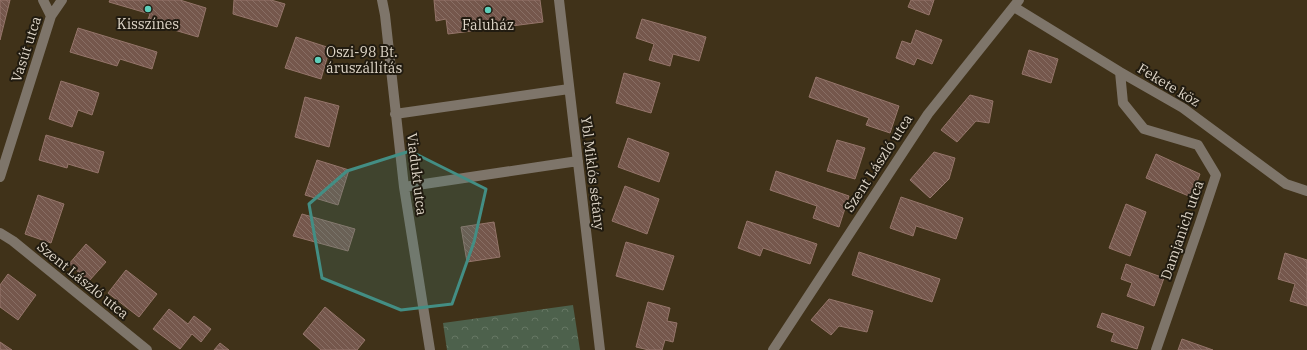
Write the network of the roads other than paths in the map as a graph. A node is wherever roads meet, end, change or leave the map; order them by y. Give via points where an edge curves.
1 (43, 0) edge
2 (62, 0) edge
3 (382, 0) edge
4 (559, 0) edge
5 (1017, 4) edge
6 (51, 16) junction
7 (1120, 72) junction
8 (568, 89) junction
9 (395, 114) junction
10 (578, 161) junction
11 (0, 177) edge
12 (404, 187) junction
13 (1307, 191) edge
14 (0, 233) edge
15 (147, 350) edge
16 (430, 350) edge
17 (600, 350) edge
18 (772, 350) edge
19 (1156, 350) edge

1 - 6 street
2 - 6 street, Vasút utca
3 - 9 street, Viadukt utca
4 - 8 street, Ybl Miklós sétány
5 - 7 street, Fekete köz
5 - 18 street, Szent László utca via 928,114
6 - 11 street, Vasút utca
7 - 13 street, Fekete köz via 1183,108 1286,184
7 - 19 street, Damjanich utca via 1123,104 1144,129 1198,145 1216,175
8 - 9 street
8 - 10 street, Ybl Miklós sétány
9 - 12 street, Viadukt utca
10 - 12 street
10 - 17 street, Ybl Miklós sétány
12 - 16 street, Viadukt utca
14 - 15 street, Szent László utca

